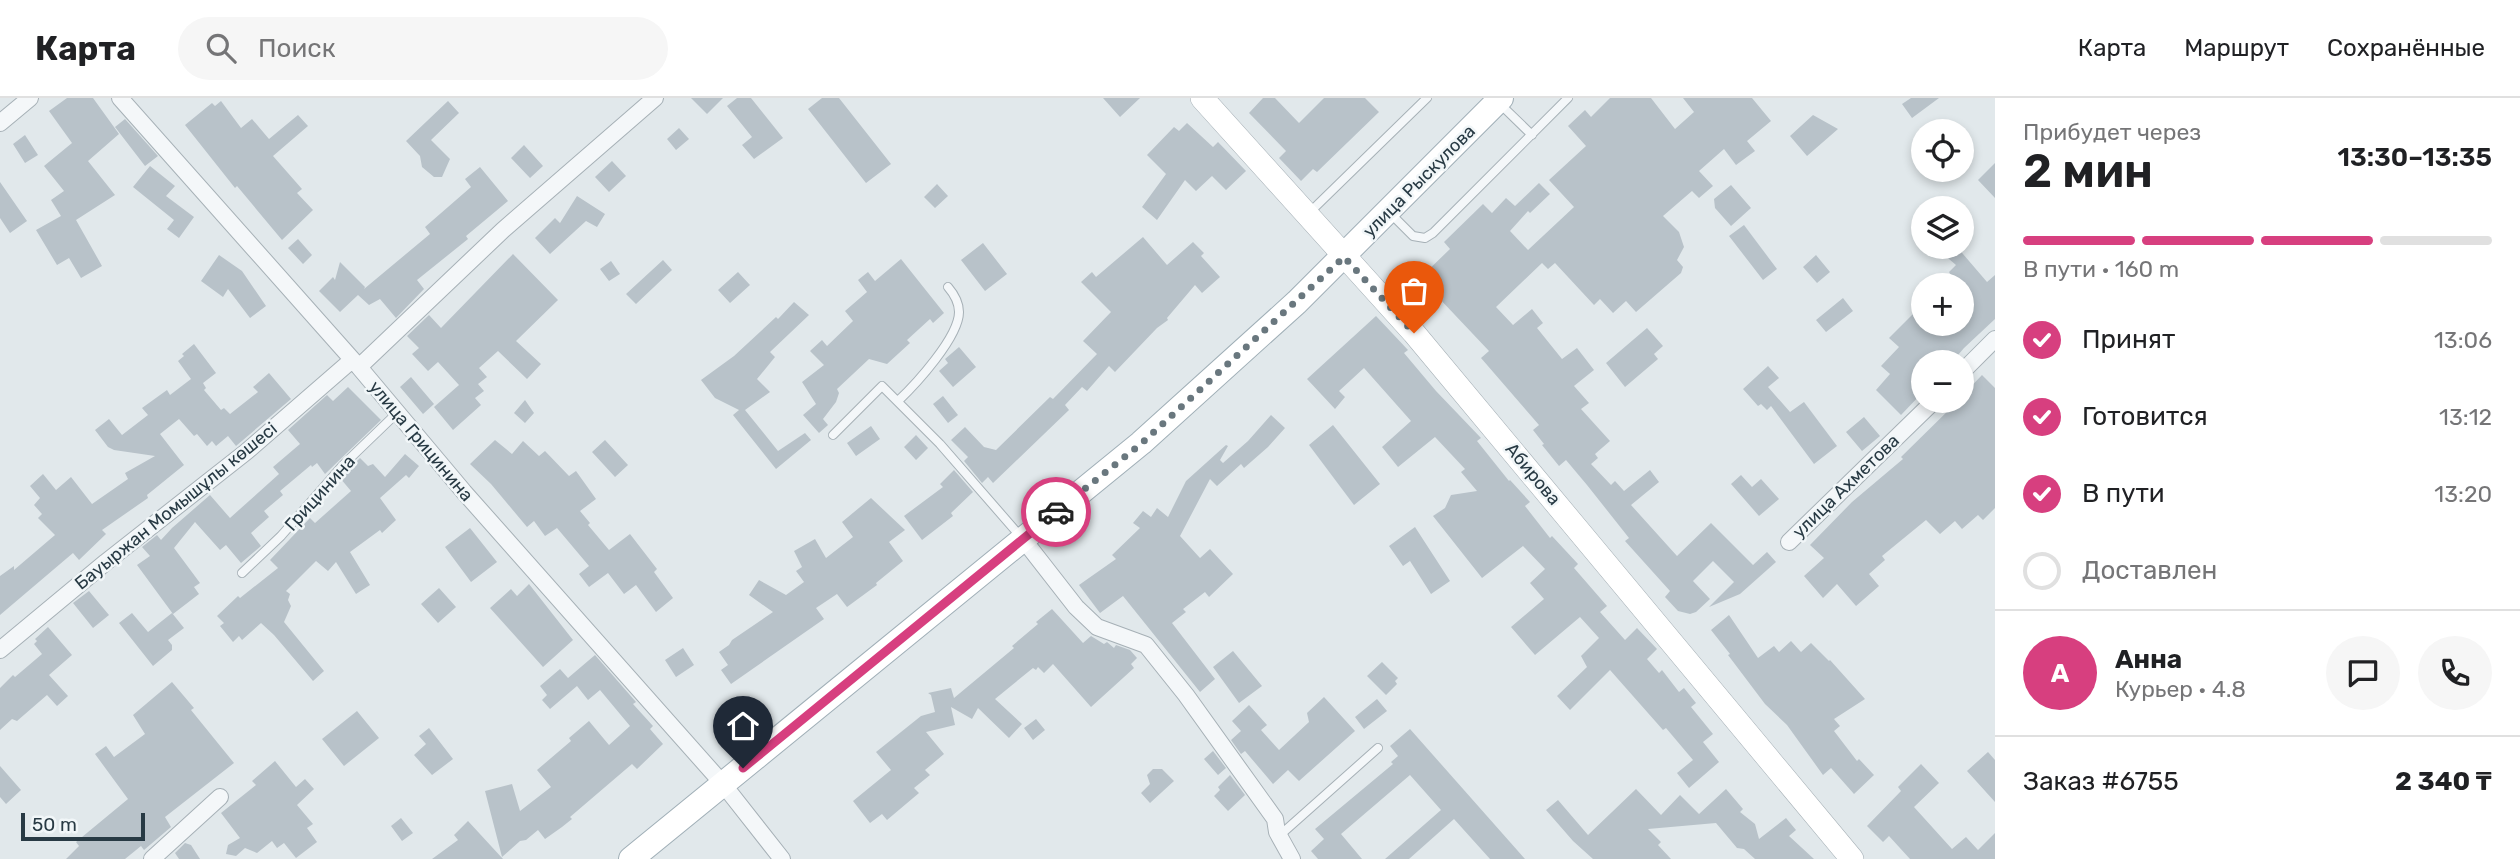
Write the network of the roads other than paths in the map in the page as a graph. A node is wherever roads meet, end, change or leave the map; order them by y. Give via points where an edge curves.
1 (30, 98) edge
2 (120, 98) edge
3 (655, 98) edge
4 (1202, 98) edge
5 (1427, 98) edge
6 (1568, 98) edge
7 (1499, 100) edge
8 (0, 123) edge
9 (1532, 135) junction
10 (1388, 212) junction
11 (1307, 215) junction
12 (1344, 257) junction
13 (948, 287) dead end
14 (1995, 339) edge
15 (1974, 360) edge
16 (355, 364) junction
17 (898, 401) junction
18 (397, 412) junction
19 (1922, 413) edge
20 (833, 435) dead end
21 (1023, 539) junction
22 (1789, 542) dead end
23 (242, 573) dead end
24 (0, 650) edge
25 (1378, 748) dead end
26 (723, 784) junction
27 (220, 797) dead end
28 (1279, 836) junction
29 (152, 859) edge
30 (631, 859) edge
31 (782, 859) edge
32 (1292, 859) edge
33 (1852, 859) edge

1 - 8 street
2 - 16 street, улица Грицинина
3 - 16 street, Бауыржан Момышұлы көшесі
4 - 11 main road, Абирова
5 - 11 lane
6 - 9 lane
7 - 9 lane
7 - 10 main road, улица Рыскулова
9 - 10 lane via 1445,223 1424,238 1413,236
10 - 12 main road, улица Рыскулова
11 - 12 main road, Абирова
12 - 21 main road, улица Рыскулова via 1142,443
12 - 33 main road, Абирова via 1502,437
13 - 17 lane via 959,310 957,323 931,365
14 - 15 street
16 - 18 street, улица Грицинина
16 - 24 street, Бауыржан Момышұлы көшесі
17 - 20 lane via 882,386
17 - 21 lane
18 - 23 lane, Грицинина
18 - 26 street, улица Грицинина
19 - 22 street, улица Ахметова
21 - 26 main road, улица Рыскулова
21 - 28 street via 1097,627 1146,645 1262,800 1275,819
25 - 28 lane
26 - 30 main road, улица Рыскулова
26 - 31 street, улица Грицинина
27 - 29 street
28 - 32 street

